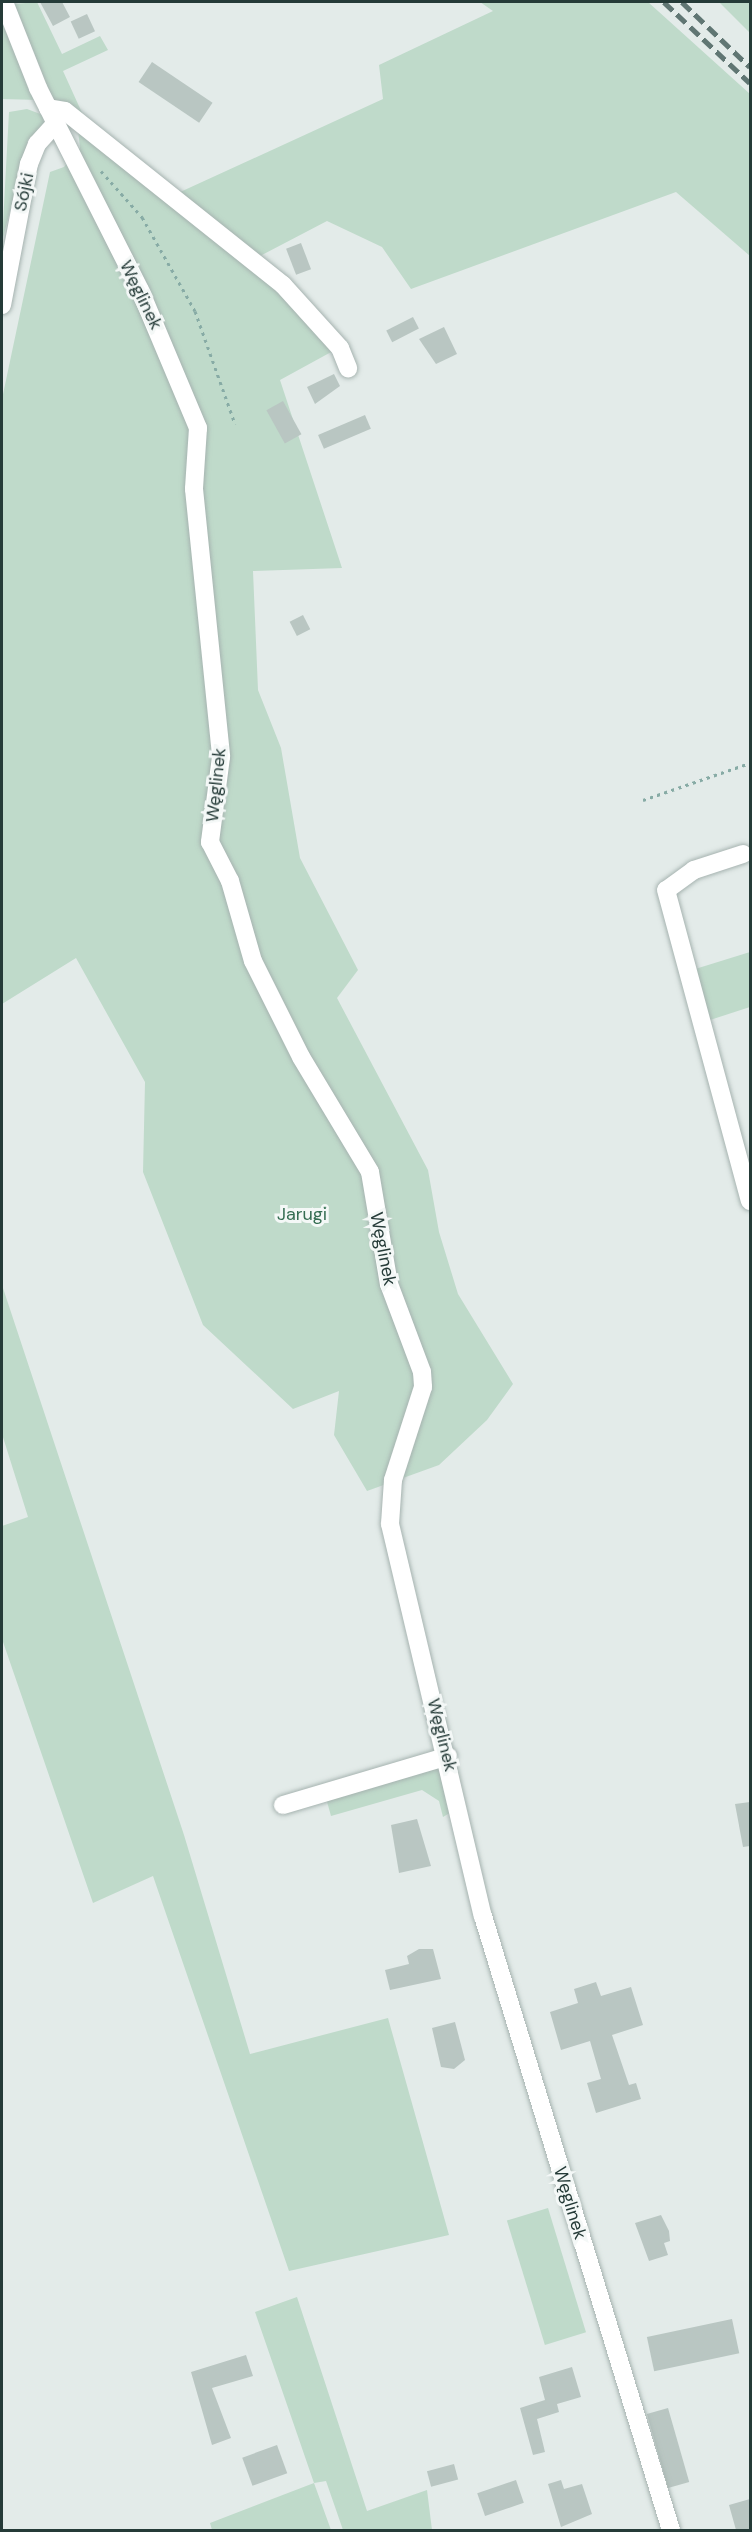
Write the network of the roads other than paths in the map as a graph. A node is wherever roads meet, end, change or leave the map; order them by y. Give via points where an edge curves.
1 (4, 2) edge
2 (52, 116) junction
3 (2, 305) edge
4 (348, 368) dead end
5 (743, 854) dead end
6 (750, 1201) edge
7 (447, 1756) junction
8 (283, 1805) dead end
9 (671, 2530) edge

1 - 2 street, Węglinek
2 - 3 street, Sójki via 29,164
2 - 4 street via 65,111 283,285 340,348
2 - 7 street, Węglinek via 140,290 198,428 194,489 221,757 210,842 230,881 253,961 301,1057 370,1172 389,1284 422,1372 423,1387 393,1480 390,1524
5 - 6 street via 694,870 666,890
7 - 8 street
7 - 9 street, Węglinek via 483,1916

